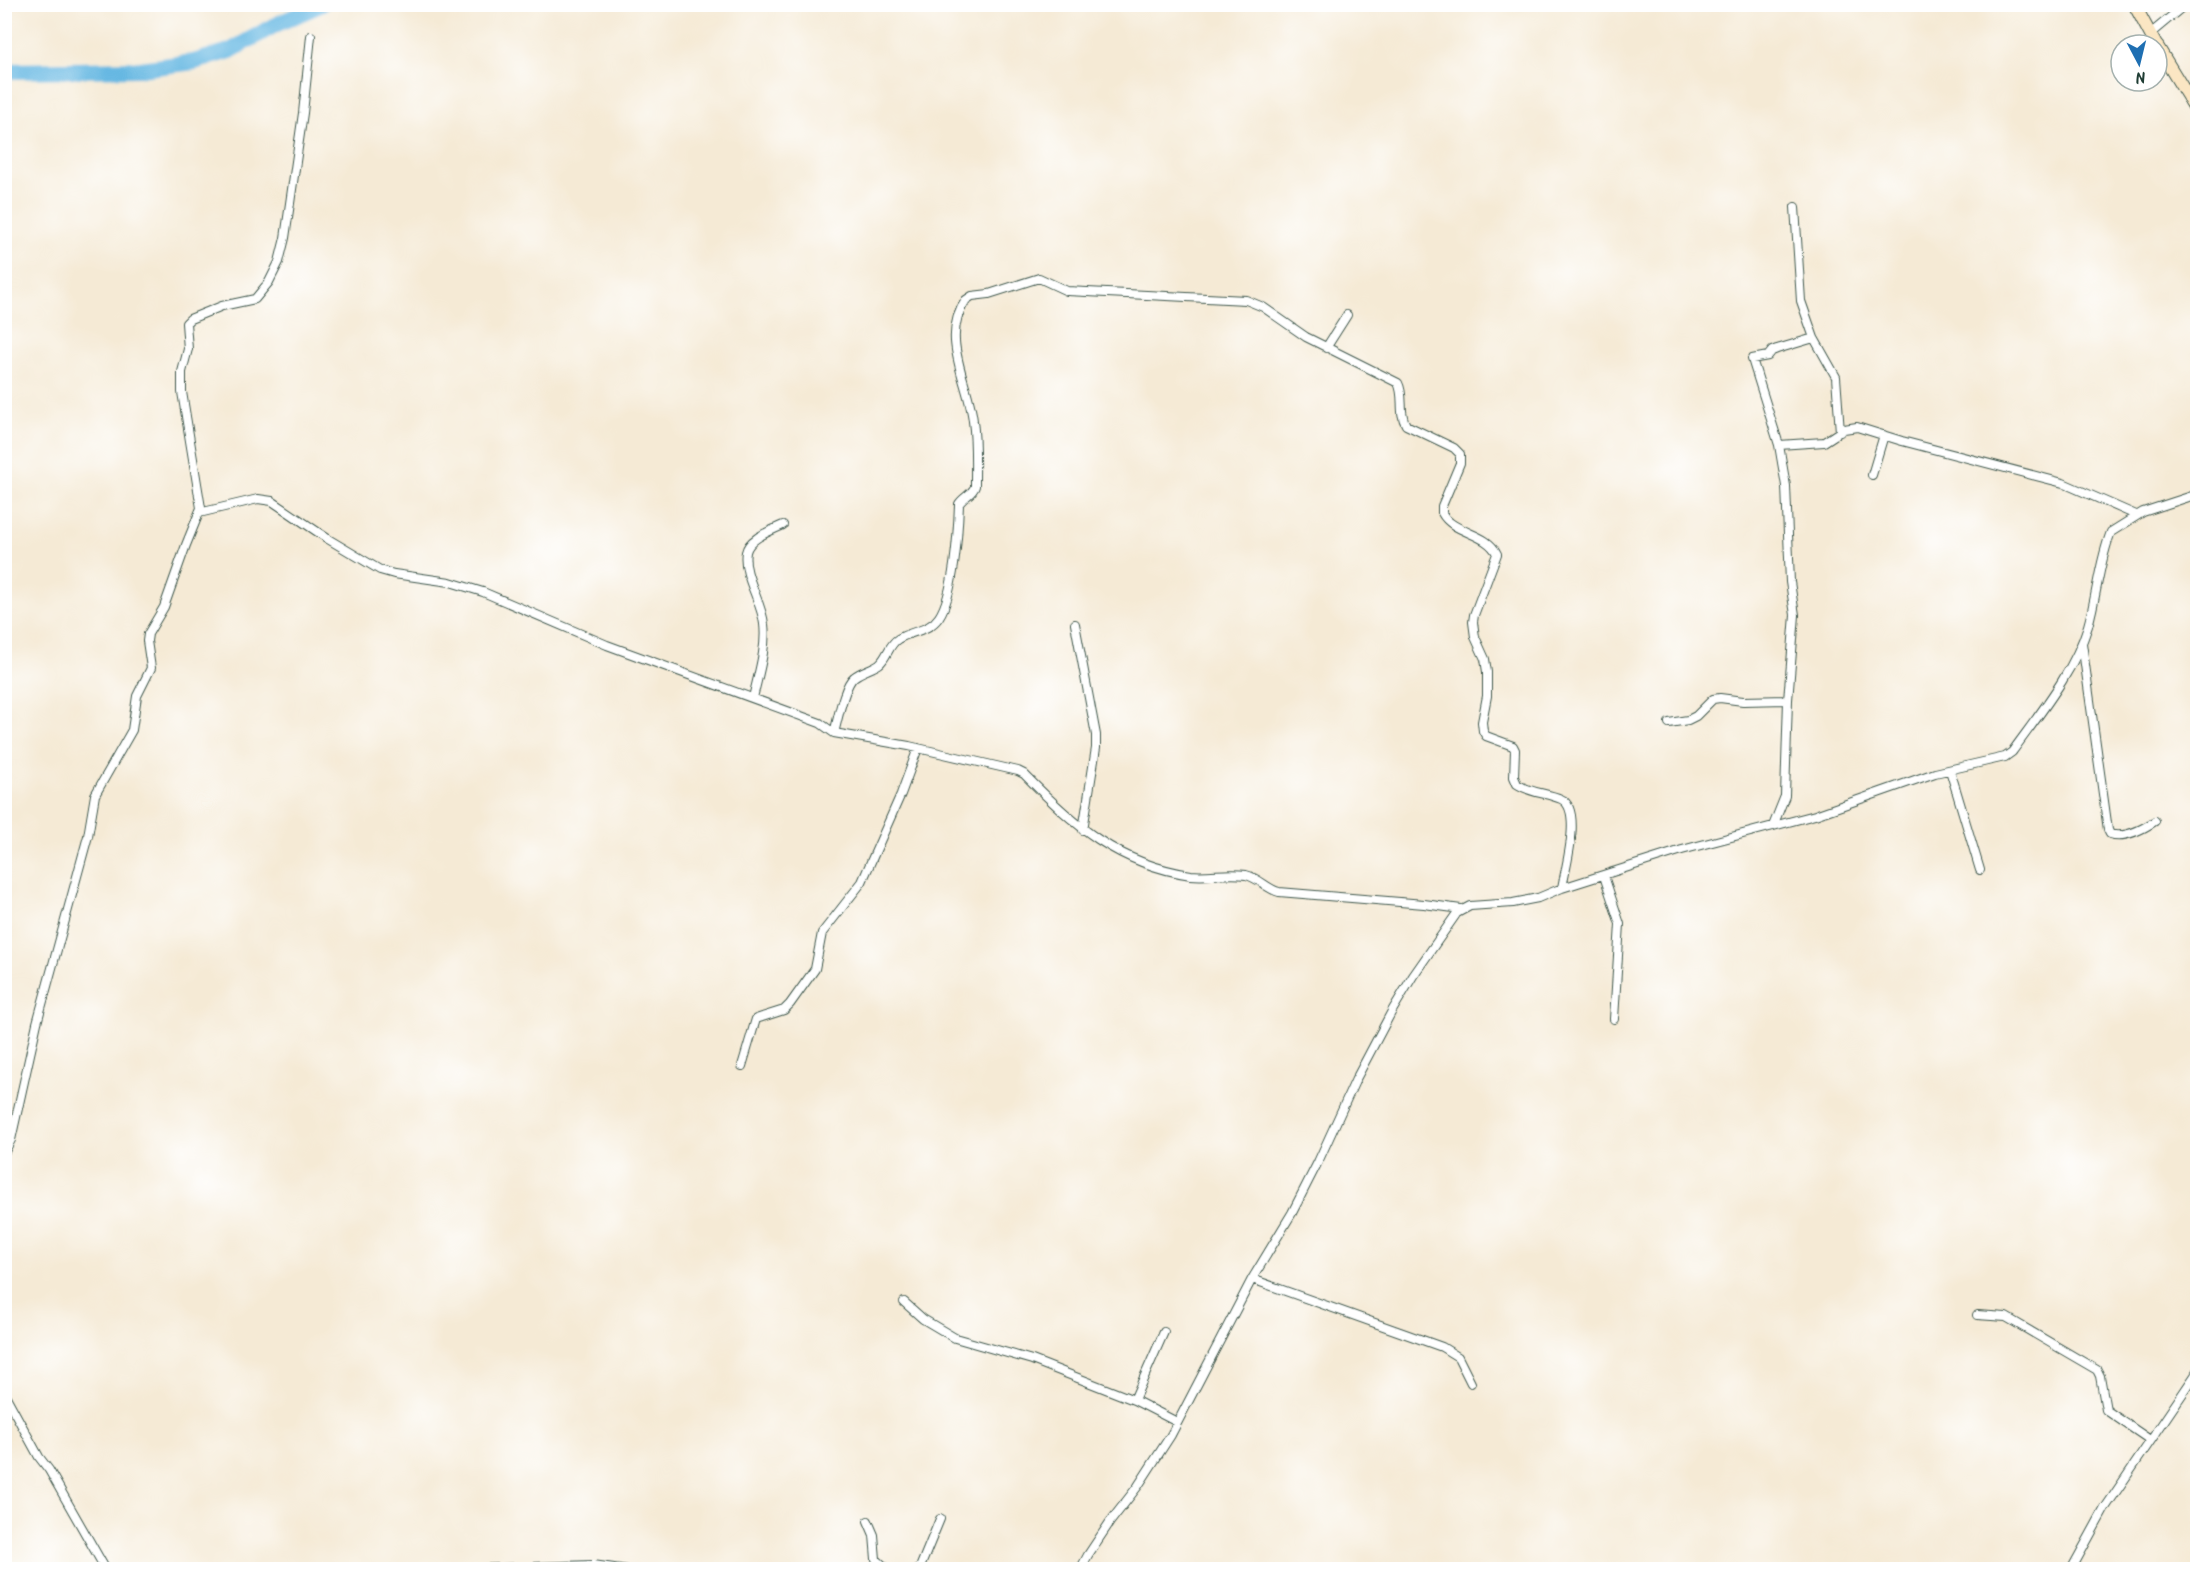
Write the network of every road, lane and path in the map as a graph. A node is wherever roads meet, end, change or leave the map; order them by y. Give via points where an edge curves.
1 (2134, 4) edge
2 (2186, 4) edge
3 (2149, 33) edge
4 (2162, 33) edge
5 (311, 36) dead end
6 (2169, 66) edge
7 (2198, 113) edge
8 (1795, 207) dead end
9 (1347, 315) dead end
10 (1814, 338) junction
11 (1326, 348) junction
12 (1840, 432) junction
13 (1884, 435) junction
14 (1779, 446) junction
15 (1872, 475) dead end
16 (2198, 494) edge
17 (199, 513) junction
18 (2136, 515) junction
19 (783, 525) dead end
20 (1075, 624) dead end
21 (2082, 642) junction
22 (753, 698) junction
23 (1788, 700) junction
24 (1669, 723) dead end
25 (834, 733) junction
26 (918, 748) junction
27 (1950, 770) junction
28 (2155, 821) dead end
29 (1773, 826) junction
30 (1083, 830) junction
31 (1980, 870) dead end
32 (1604, 876) junction
33 (1562, 888) junction
34 (1461, 909) junction
35 (1614, 1019) dead end
36 (742, 1066) dead end
37 (4, 1153) edge
38 (1252, 1279) junction
39 (904, 1302) dead end
40 (1977, 1315) dead end
41 (1164, 1332) dead end
42 (2198, 1371) edge
43 (1471, 1383) dead end
44 (4, 1393) edge
45 (1134, 1400) junction
46 (1177, 1422) junction
47 (2150, 1440) junction
48 (940, 1519) dead end
49 (868, 1521) dead end
50 (106, 1569) edge
51 (441, 1569) edge
52 (628, 1569) edge
53 (888, 1569) edge
54 (919, 1569) edge
55 (1080, 1569) edge
56 (2071, 1569) edge

1 - 3 street
2 - 4 street
5 - 17 street via 279,262 255,299 222,306 186,323 182,392 201,504
6 - 7 street
8 - 10 street via 1801,301
9 - 11 street
10 - 12 street via 1836,377
10 - 14 street via 1772,351 1768,357 1752,359
11 - 25 street via 1258,304 1239,298 1067,291 1040,278 969,297 963,302 957,322 955,347 973,418 975,486 959,504 956,549 944,605 934,623 898,639 879,664 853,677
11 - 33 street via 1398,383 1406,425 1460,454 1442,513 1451,524 1490,544 1497,554 1473,619 1487,672 1482,728 1486,736 1514,748 1517,784 1564,800 1570,807 1573,826
12 - 13 street via 1857,427
12 - 14 street via 1824,442
13 - 15 street
13 - 18 street via 2063,483
14 - 23 street via 1786,486 1788,561 1795,615
16 - 18 street
17 - 22 street via 258,499 272,501 380,570 477,589 607,645
17 - 37 street via 164,607 148,634 151,666 137,696 132,730 94,795 86,845
18 - 21 street via 2109,535
19 - 22 street via 751,543 746,552 764,624
20 - 30 street via 1096,735
21 - 27 street via 2048,703 2012,752
21 - 28 street via 2108,830 2121,836
22 - 25 street via 820,723
23 - 24 street via 1713,699 1696,716
23 - 29 street via 1785,796
25 - 26 street
26 - 30 street via 1021,772
26 - 36 street via 862,882 822,933 814,969 784,1010 756,1019
27 - 29 street
27 - 31 street
29 - 32 street
30 - 34 street via 1135,861 1191,875 1245,875 1279,892
32 - 33 street
32 - 35 street via 1620,924
33 - 34 street via 1538,898
34 - 38 street via 1392,1011 1292,1213
38 - 43 street via 1442,1347 1458,1357
38 - 46 street
39 - 45 street via 955,1338 1032,1360
40 - 47 street via 2006,1317 2097,1370 2106,1410
41 - 45 street
42 - 47 street
44 - 50 street
45 - 46 street
46 - 55 street via 1157,1458
47 - 56 street
48 - 54 street
49 - 53 street via 876,1559
51 - 52 street via 599,1565

